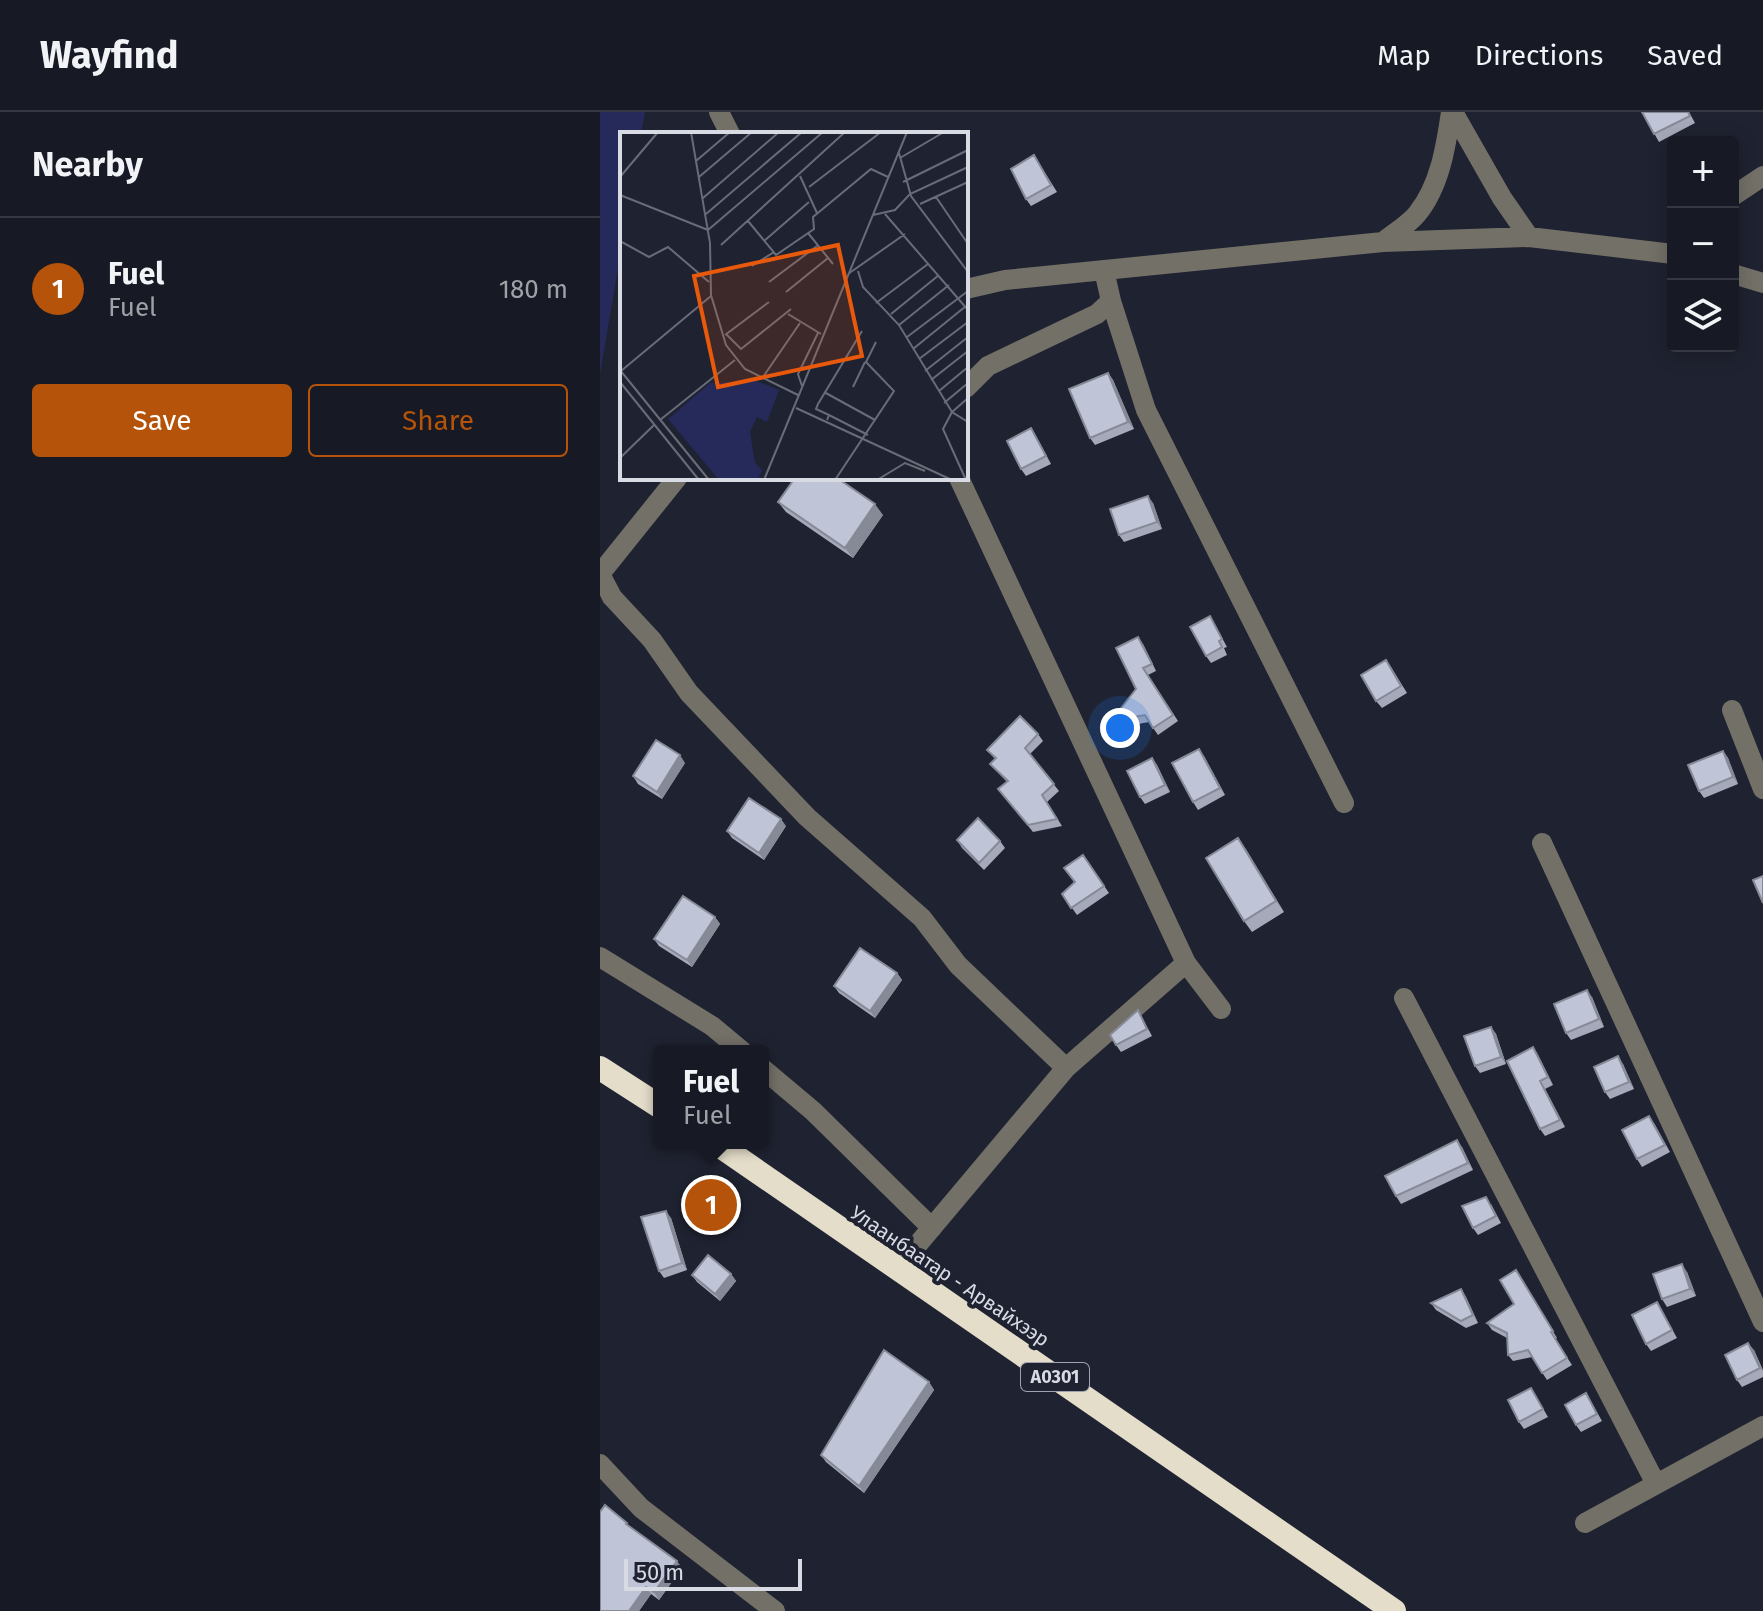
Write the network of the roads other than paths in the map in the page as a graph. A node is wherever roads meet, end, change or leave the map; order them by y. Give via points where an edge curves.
1 (719, 112) edge
2 (1452, 112) edge
3 (729, 132) edge
4 (1763, 176) edge
5 (1739, 192) edge
6 (1529, 237) junction
7 (1383, 242) junction
8 (1663, 253) edge
9 (1104, 270) junction
10 (1739, 276) edge
11 (1763, 283) edge
12 (968, 289) edge
13 (1111, 301) junction
14 (968, 386) edge
15 (675, 480) edge
16 (960, 480) edge
17 (600, 574) edge
18 (1732, 710) dead end
19 (1763, 789) edge
20 (1344, 803) dead end
21 (1542, 843) dead end
22 (600, 957) edge
23 (1186, 963) junction
24 (1404, 998) dead end
25 (1221, 1009) dead end
26 (735, 1045) edge
27 (600, 1068) edge
28 (1066, 1068) junction
29 (769, 1074) edge
30 (653, 1102) edge
31 (725, 1149) edge
32 (932, 1228) junction
33 (898, 1268) junction
34 (1763, 1322) edge
35 (1763, 1426) edge
36 (600, 1464) edge
37 (1656, 1484) junction
38 (1585, 1523) dead end
39 (775, 1611) edge
40 (1394, 1611) edge

1 - 3 street
2 - 6 street
2 - 7 street via 1435,183 1417,214
4 - 5 street
6 - 7 street
6 - 8 street
7 - 9 street
9 - 12 street
9 - 13 street
10 - 11 street
13 - 14 street via 1097,314 988,366
13 - 20 street via 1146,410
15 - 17 street
16 - 23 street
17 - 28 street via 612,597 652,640 689,693 796,806 922,918 958,965
18 - 19 street
21 - 34 street
22 - 26 street
23 - 25 street
23 - 28 street
24 - 37 street
27 - 30 highway
28 - 32 street
29 - 32 street
31 - 33 highway, Улаанбаатар - Арвайхээр / A0301
32 - 33 street
33 - 40 highway, Улаанбаатар - Арвайхээр / A0301
35 - 37 street
36 - 39 street via 641,1508
37 - 38 street

